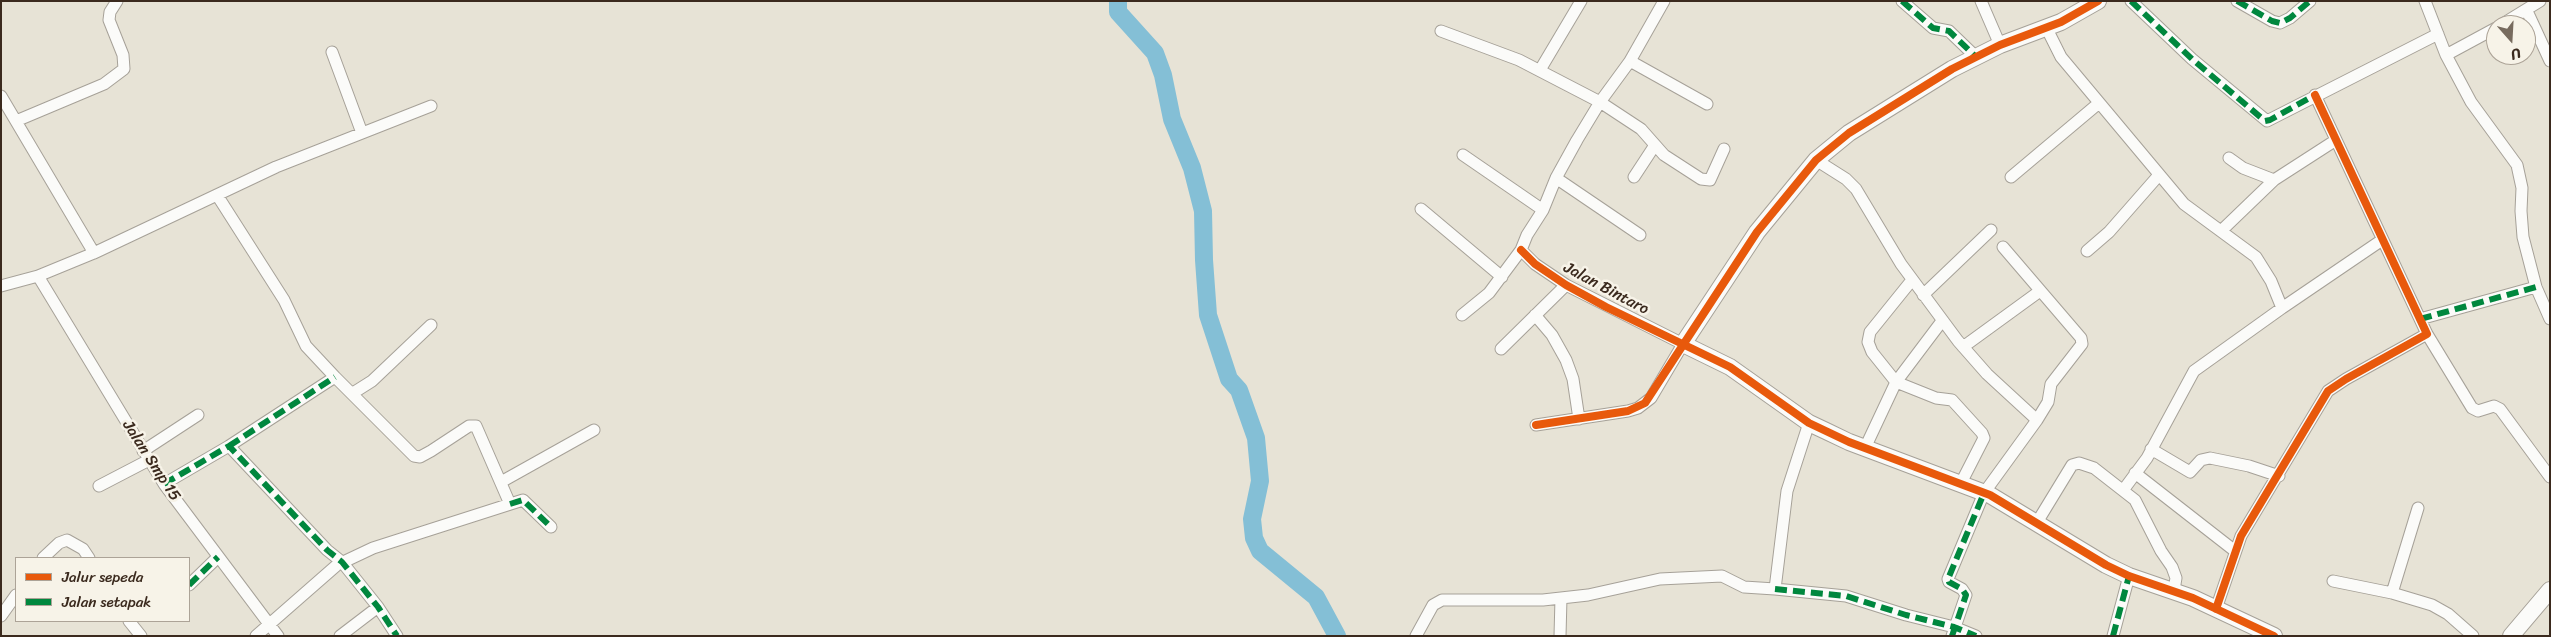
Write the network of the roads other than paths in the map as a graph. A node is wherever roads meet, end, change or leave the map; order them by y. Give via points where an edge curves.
1 (117, 1) edge
2 (1581, 1) edge
3 (1664, 1) edge
4 (1902, 1) edge
5 (1981, 1) edge
6 (2098, 1) edge
7 (2132, 1) edge
8 (2237, 1) edge
9 (2310, 1) edge
10 (2425, 1) edge
11 (2540, 1) edge
12 (2527, 11) junction
13 (2520, 15) edge
14 (2046, 27) junction
15 (1441, 31) dead end
16 (2486, 33) edge
17 (2438, 34) junction
18 (2000, 45) junction
19 (332, 52) dead end
20 (2446, 55) junction
21 (1976, 57) junction
22 (1630, 61) junction
23 (2550, 61) edge
24 (1540, 70) junction
25 (2315, 95) junction
26 (1, 96) edge
27 (1600, 102) junction
28 (2099, 103) junction
29 (1707, 104) dead end
30 (431, 106) dead end
31 (16, 121) junction
32 (362, 133) junction
33 (2336, 140) junction
34 (1656, 145) junction
35 (1724, 149) dead end
36 (1463, 155) dead end
37 (2229, 158) dead end
38 (1816, 160) junction
39 (2159, 175) junction
40 (1634, 177) dead end
41 (2011, 177) dead end
42 (1556, 178) junction
43 (2274, 180) junction
44 (217, 195) junction
45 (1421, 209) dead end
46 (1543, 210) junction
47 (1990, 230) dead end
48 (2221, 231) junction
49 (1640, 235) dead end
50 (2382, 240) junction
51 (2003, 247) dead end
52 (1521, 250) junction
53 (2087, 251) dead end
54 (94, 253) junction
55 (38, 276) junction
56 (1502, 277) junction
57 (1912, 280) junction
58 (1566, 285) junction
59 (1, 286) edge
60 (2536, 287) junction
61 (2040, 291) junction
62 (1923, 296) junction
63 (2282, 308) junction
64 (1462, 315) dead end
65 (1535, 315) junction
66 (2420, 319) junction
67 (2550, 319) edge
68 (1942, 321) junction
69 (431, 325) dead end
70 (2427, 334) junction
71 (1683, 344) junction
72 (1963, 347) junction
73 (1501, 349) dead end
74 (335, 377) junction
75 (1896, 382) junction
76 (353, 393) junction
77 (198, 415) dead end
78 (1579, 418) junction
79 (2037, 420) junction
80 (1809, 422) junction
81 (1536, 424) dead end
82 (594, 430) dead end
83 (229, 446) junction
84 (1865, 448) junction
85 (2151, 449) junction
86 (146, 456) junction
87 (2136, 473) junction
88 (2279, 476) junction
89 (2550, 477) edge
90 (501, 482) junction
91 (1961, 483) junction
92 (164, 484) junction
93 (99, 486) dead end
94 (2124, 489) junction
95 (1984, 493) junction
96 (510, 504) junction
97 (2418, 508) dead end
98 (2036, 524) junction
99 (551, 527) dead end
100 (2235, 551) junction
101 (44, 557) edge
102 (88, 557) edge
103 (218, 557) junction
104 (342, 562) junction
105 (2129, 576) junction
106 (2333, 581) dead end
107 (190, 584) edge
108 (1775, 589) junction
109 (2174, 590) junction
110 (2550, 590) edge
111 (2392, 594) junction
112 (15, 596) edge
113 (1561, 598) junction
114 (378, 607) junction
115 (2216, 609) junction
116 (1, 616) edge
117 (130, 622) edge
118 (268, 624) junction
119 (1953, 631) edge
120 (2270, 635) edge
121 (141, 636) edge
122 (256, 636) edge
123 (278, 636) edge
124 (340, 636) edge
125 (397, 636) edge
126 (1416, 636) edge
127 (1560, 636) edge
128 (1976, 636) edge
129 (2112, 636) edge
130 (2473, 636) edge
131 (2511, 636) edge

1 - 31 street via 109,20 123,55 124,69 104,84
2 - 24 street
3 - 22 street
4 - 21 street via 1933,28 1949,32
5 - 18 street
6 - 14 street
7 - 25 street via 2192,59 2264,121
8 - 9 street via 2272,22 2280,23
10 - 17 street
11 - 12 street
12 - 13 street
12 - 23 street
14 - 18 street
14 - 28 street via 2061,57
15 - 24 street
16 - 20 street
17 - 20 street
17 - 25 street
18 - 21 street
19 - 32 street
20 - 60 street via 2480,118 2517,165 2522,188 2521,224
21 - 38 street via 1849,133
22 - 27 street
22 - 29 street
24 - 27 street
25 - 33 street
26 - 31 street
27 - 34 street via 1641,129
27 - 42 street
28 - 39 street
28 - 41 street
30 - 32 street
31 - 54 street
32 - 44 street via 276,167
33 - 43 street
33 - 50 street
34 - 35 street via 1664,155 1706,181 1713,176
34 - 40 street
36 - 46 street
37 - 43 street via 2243,168
38 - 57 street via 1846,179 1856,190
38 - 71 street via 1757,232
39 - 48 street via 2184,204
39 - 53 street via 2109,232
42 - 46 street
42 - 49 street
43 - 48 street
44 - 54 street
44 - 74 street via 284,300 306,346
45 - 56 street
46 - 52 street
47 - 62 street
48 - 63 street via 2256,258 2271,281
50 - 63 street
50 - 66 street
51 - 61 street
52 - 56 street
52 - 58 street, Jalan Bintaro
54 - 55 street
55 - 59 street
55 - 86 street, Jalan Smp 15
56 - 64 street via 1489,293
57 - 62 street
57 - 75 street via 1868,338 1872,352
58 - 65 street
58 - 71 street, Jalan Bintaro
60 - 66 street
60 - 67 street
61 - 72 street
61 - 79 street via 2083,342 2051,384 2048,402
62 - 68 street
63 - 85 street via 2194,371
65 - 73 street
65 - 78 street via 1552,335 1566,360
66 - 70 street
68 - 72 street
68 - 75 street
69 - 76 street via 372,381
70 - 88 street via 2328,391
70 - 89 street via 2472,408 2478,411 2494,406 2500,409
71 - 78 street via 1645,403 1628,411
71 - 80 street via 1730,367
72 - 79 street
74 - 76 street
74 - 83 street
75 - 84 street
75 - 91 street via 1936,398 1952,400 1982,433 1984,438
76 - 90 street via 417,457 469,426 476,426
77 - 86 street
78 - 81 street
79 - 95 street
80 - 84 street
80 - 108 street via 1787,491
82 - 90 street
83 - 92 street
83 - 104 street
84 - 91 street
85 - 87 street
85 - 88 street via 2190,472 2201,460 2210,458
86 - 92 street, Jalan Smp 15
86 - 93 street
87 - 94 street
87 - 100 street
88 - 100 street
90 - 96 street
91 - 95 street
92 - 103 street, Jalan Smp 15
94 - 98 street via 2094,468 2075,464 2069,468
94 - 109 street via 2144,514 2172,567 2176,578
95 - 98 street
95 - 119 street via 1948,579 1966,595
96 - 99 street via 524,500
96 - 104 street via 373,548
97 - 111 street
98 - 105 street
100 - 115 street
101 - 102 street via 58,543 67,540 83,549
103 - 107 street
103 - 118 street, Jalan Smp 15
104 - 114 street
104 - 118 street
105 - 109 street
105 - 129 street
106 - 111 street
108 - 113 street via 1744,587 1722,576 1645,581 1600,593
108 - 119 street via 1846,596
109 - 115 street
110 - 131 street
111 - 130 street via 2440,609
112 - 116 street
113 - 126 street via 1442,600 1433,605
113 - 127 street
114 - 124 street
114 - 125 street
115 - 120 street
117 - 121 street
118 - 122 street
118 - 123 street, Jalan Smp 15
119 - 128 street

